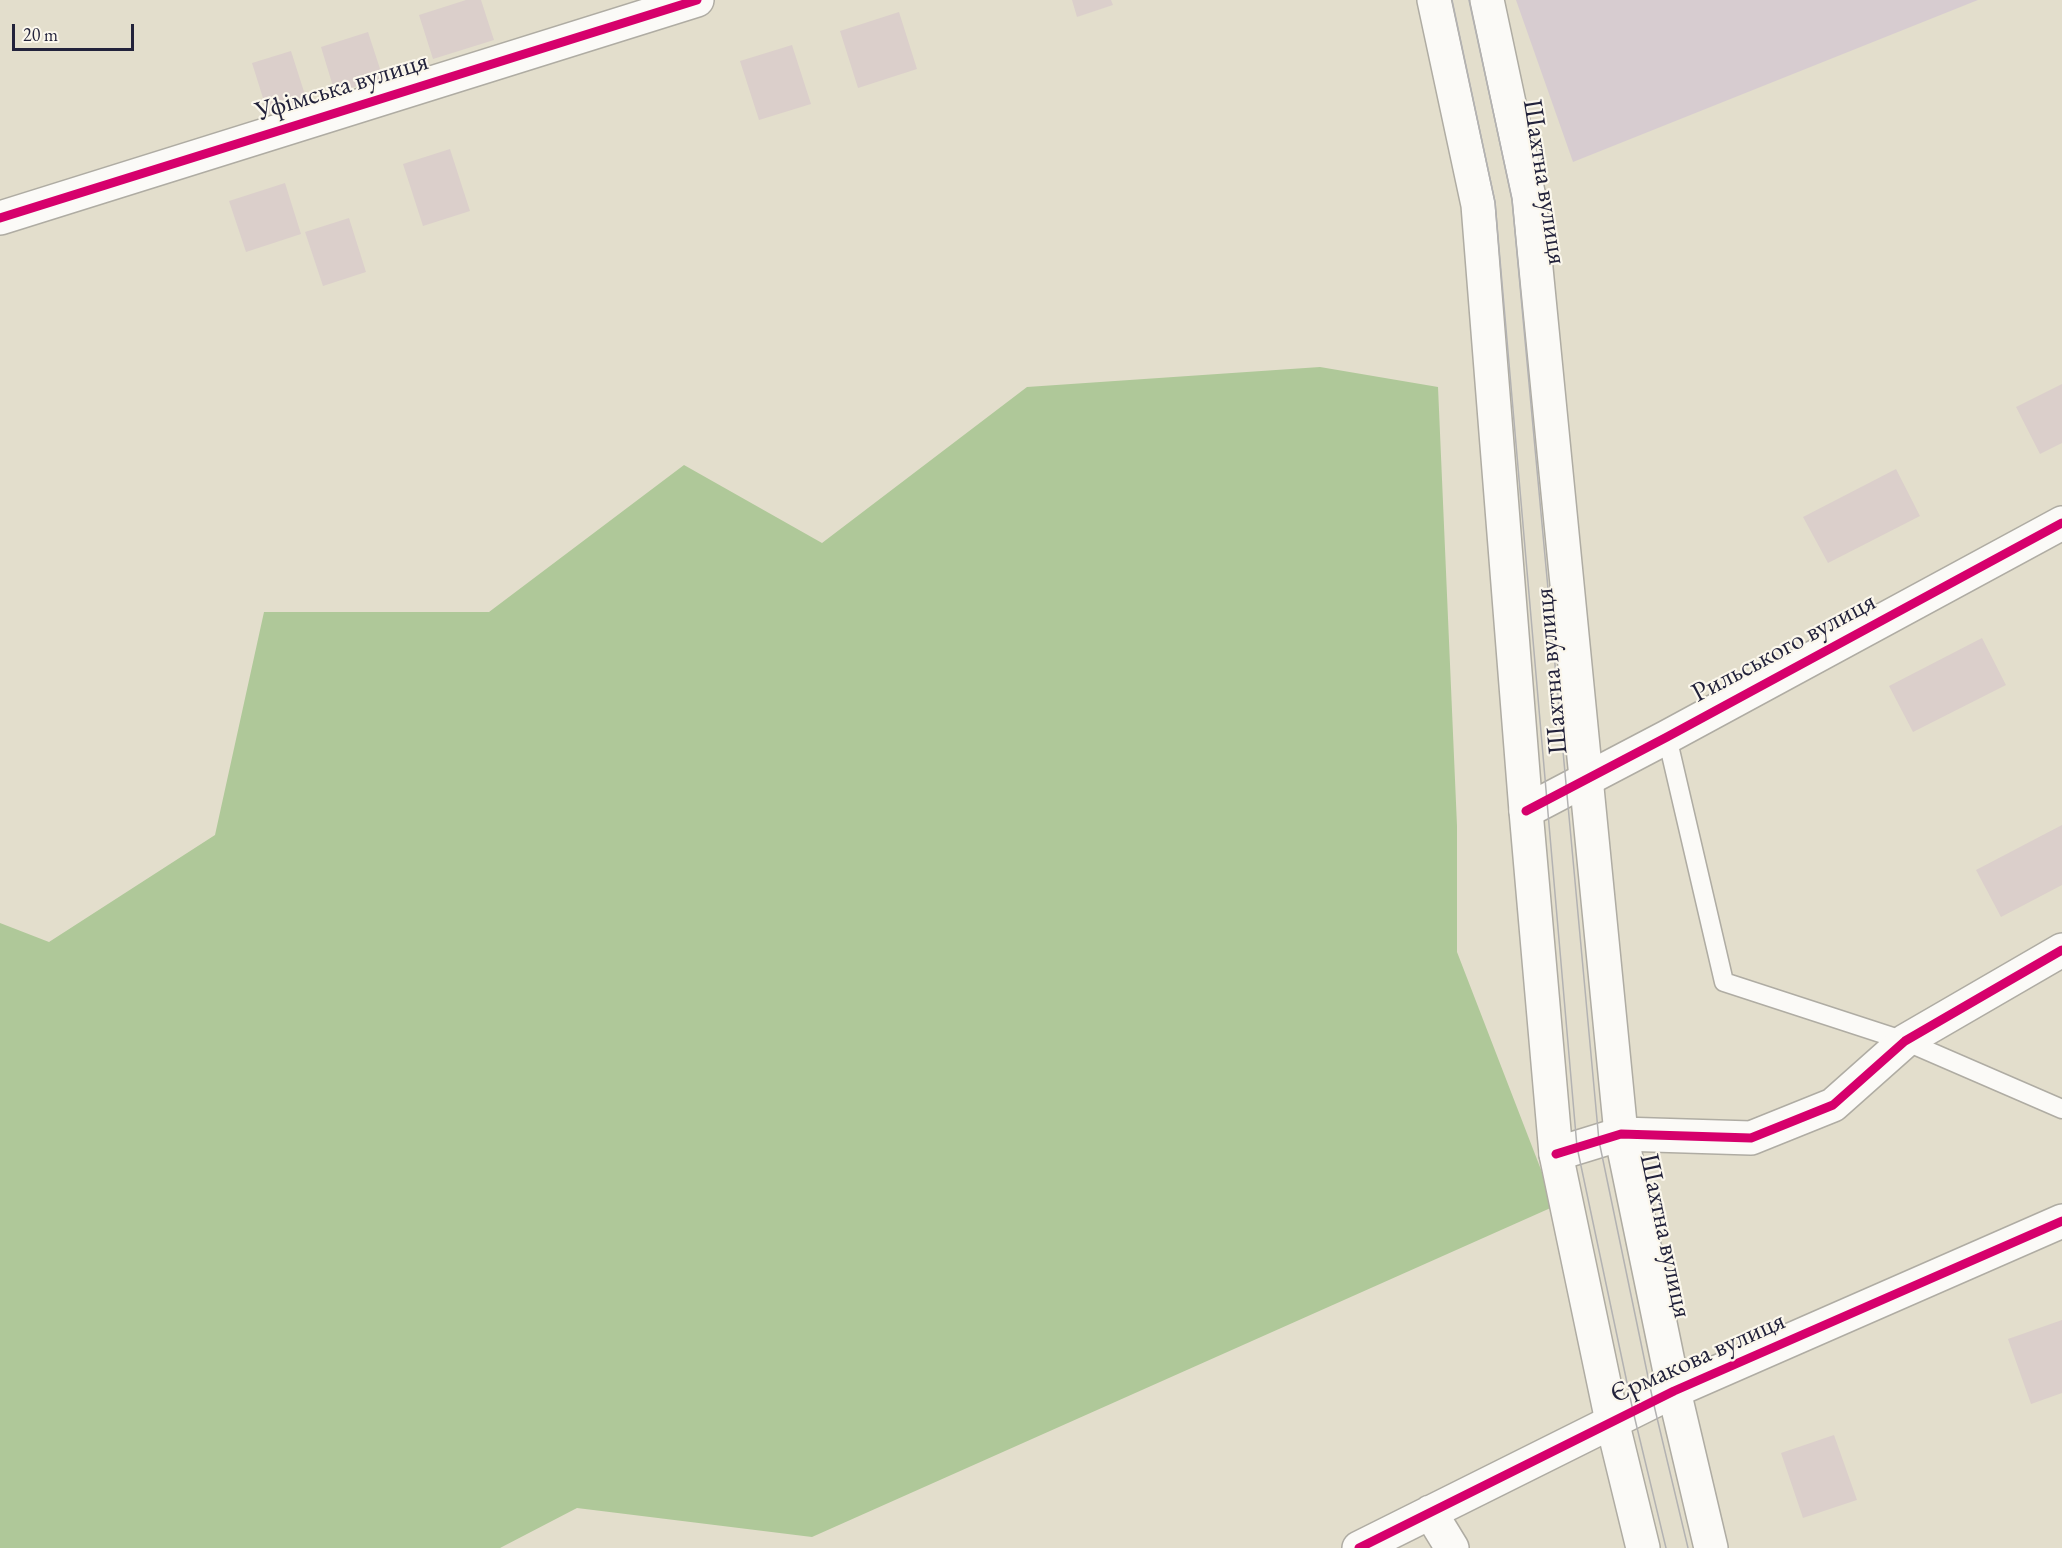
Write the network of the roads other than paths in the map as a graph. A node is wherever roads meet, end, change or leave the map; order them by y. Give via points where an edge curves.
1 (697, 0) edge
2 (1434, 0) edge
3 (1487, 0) edge
4 (0, 218) edge
5 (2062, 523) edge
6 (1667, 737) junction
7 (1585, 780) junction
8 (1526, 811) junction
9 (2062, 950) edge
10 (1905, 1041) junction
11 (2062, 1109) edge
12 (1621, 1134) junction
13 (1556, 1154) junction
14 (2062, 1221) edge
15 (1674, 1391) junction
16 (1612, 1421) junction
17 (1430, 1512) junction
18 (1359, 1548) edge
19 (1452, 1548) edge
20 (1643, 1548) edge
21 (1711, 1548) edge

1 - 4 main road, Уфімська вулиця
2 - 8 main road, Шахтна вулиця via 1478,205
3 - 7 main road, Шахтна вулиця via 1529,197
5 - 6 main road, Рильського вулиця
6 - 7 main road, Рильського вулиця
6 - 10 lane via 1724,982
7 - 8 main road, Рильського вулиця
7 - 12 main road, Шахтна вулиця
8 - 13 main road, Шахтна вулиця
9 - 10 main road
10 - 11 lane
10 - 12 main road via 1833,1105 1750,1138
12 - 13 main road
12 - 15 main road, Шахтна вулиця
13 - 16 main road, Шахтна вулиця
14 - 15 main road, Єрмакова вулиця
15 - 16 main road, Єрмакова вулиця
15 - 21 main road, Шахтна вулиця
16 - 17 main road, Єрмакова вулиця
16 - 20 main road, Шахтна вулиця
17 - 18 main road, Єрмакова вулиця
17 - 19 main road

